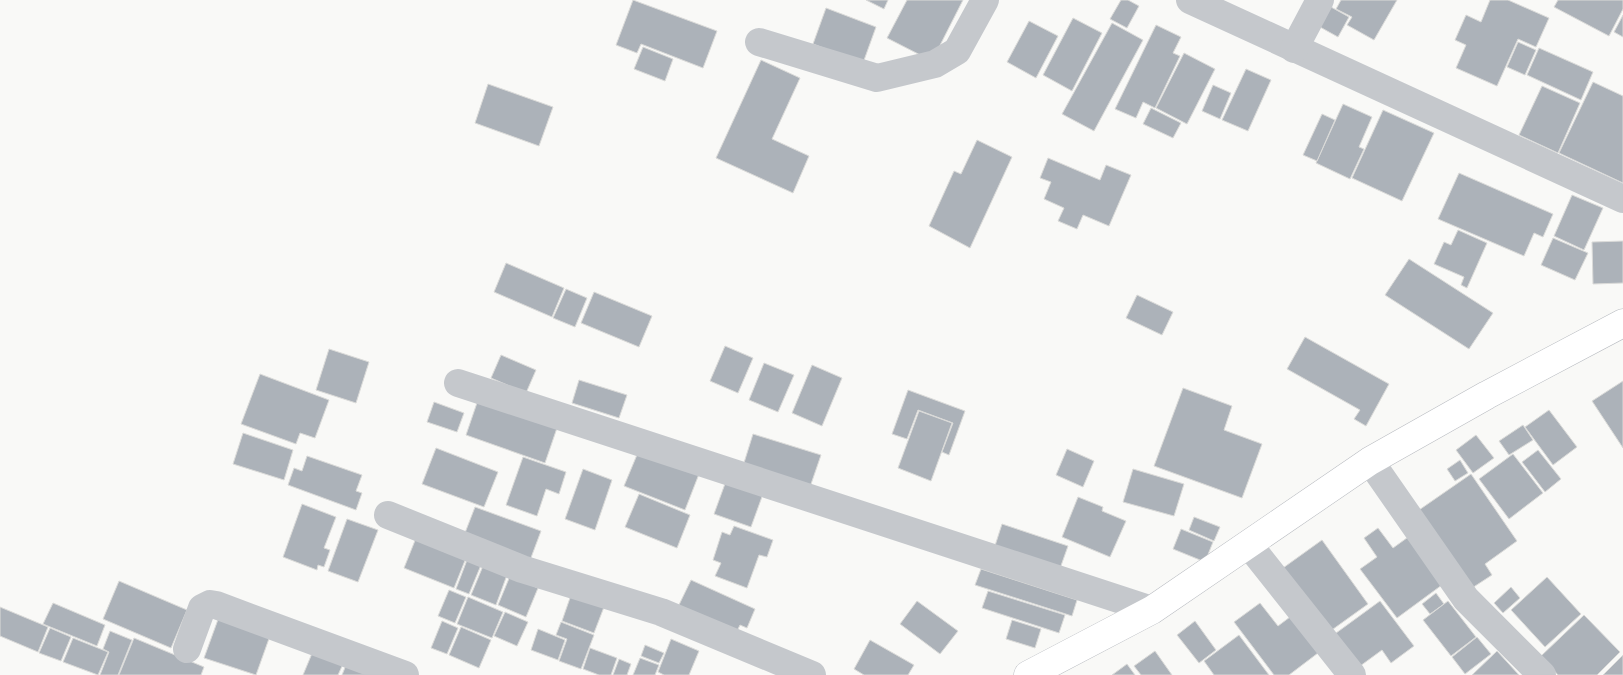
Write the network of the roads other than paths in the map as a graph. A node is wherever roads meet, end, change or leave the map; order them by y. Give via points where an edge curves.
1 (985, 0) edge
2 (1320, 0) edge
3 (1195, 1) edge
4 (759, 42) dead end
5 (1294, 49) junction
6 (1623, 199) edge
7 (1623, 323) edge
8 (458, 383) dead end
9 (1370, 461) junction
10 (388, 515) dead end
11 (1249, 545) junction
12 (1152, 610) junction
13 (187, 649) dead end
14 (405, 675) edge
15 (812, 675) edge
16 (1028, 675) edge
17 (1352, 675) edge
18 (1542, 675) edge

1 - 4 street via 956,51 935,64 877,78
2 - 5 street
3 - 5 street
5 - 6 street
7 - 9 main road
8 - 12 street
9 - 11 main road
9 - 18 street via 1466,598
10 - 15 street via 522,570 662,612
11 - 12 main road
11 - 17 street
12 - 16 main road
13 - 14 street via 202,608 210,604

